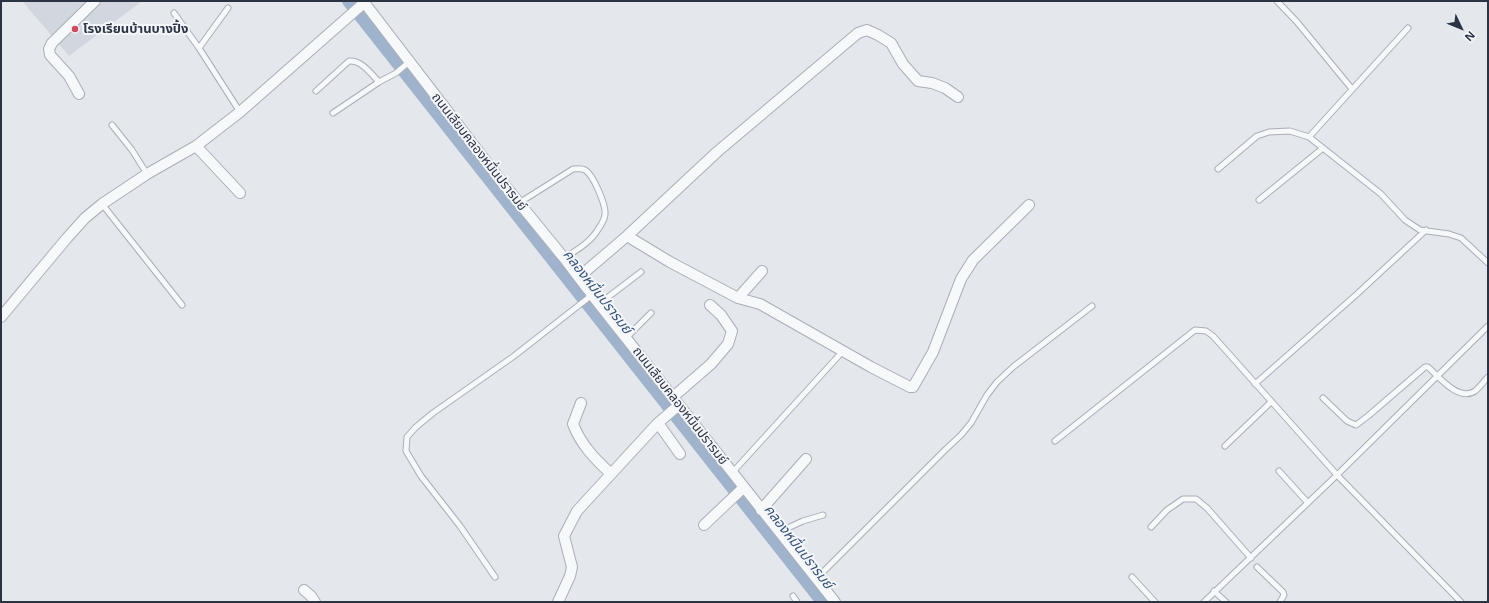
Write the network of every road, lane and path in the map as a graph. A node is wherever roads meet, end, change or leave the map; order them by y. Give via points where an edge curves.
1 (95, 1) edge
2 (1277, 1) edge
3 (363, 3) edge
4 (228, 8) dead end
5 (174, 13) dead end
6 (1408, 28) dead end
7 (199, 48) junction
8 (406, 64) junction
9 (379, 82) junction
10 (1352, 89) junction
11 (316, 91) dead end
12 (79, 94) dead end
13 (958, 97) dead end
14 (240, 112) junction
15 (333, 113) dead end
16 (112, 125) dead end
17 (1309, 137) junction
18 (196, 146) junction
19 (1323, 148) junction
20 (1218, 169) dead end
21 (147, 174) junction
22 (240, 193) dead end
23 (1259, 200) dead end
24 (519, 203) junction
25 (102, 204) junction
26 (1029, 205) dead end
27 (1426, 230) junction
28 (627, 236) junction
29 (564, 258) junction
30 (1488, 263) edge
31 (762, 270) dead end
32 (641, 272) dead end
33 (579, 277) junction
34 (588, 298) junction
35 (738, 298) junction
36 (599, 304) junction
37 (182, 305) dead end
38 (710, 305) dead end
39 (1092, 306) dead end
40 (651, 313) dead end
41 (1, 317) edge
42 (1488, 326) edge
43 (626, 338) junction
44 (843, 351) junction
45 (1437, 375) junction
46 (1488, 377) edge
47 (1255, 384) junction
48 (1323, 398) dead end
49 (1271, 402) junction
50 (581, 403) dead end
51 (675, 404) junction
52 (660, 420) junction
53 (1055, 441) dead end
54 (1225, 446) dead end
55 (680, 454) dead end
56 (806, 460) dead end
57 (1279, 471) dead end
58 (732, 473) junction
59 (611, 474) junction
60 (1337, 475) junction
61 (737, 493) junction
62 (1308, 503) junction
63 (761, 510) junction
64 (823, 515) dead end
65 (704, 525) dead end
66 (1150, 527) dead end
67 (779, 532) junction
68 (1251, 558) junction
69 (1257, 567) dead end
70 (1132, 576) dead end
71 (495, 578) dead end
72 (816, 579) junction
73 (304, 590) dead end
74 (1214, 591) junction
75 (792, 596) dead end
76 (315, 602) edge
77 (558, 602) edge
78 (797, 602) edge
79 (835, 602) edge
80 (1155, 602) edge
81 (1204, 602) edge
82 (1226, 602) edge
83 (1280, 602) edge
84 (1461, 602) edge

1 - 12 street via 52,43 49,50
2 - 10 lane
3 - 8 street, ถนนเลียบคลองหมื่นปรารมย์
3 - 14 street
4 - 7 lane
5 - 7 lane
6 - 10 lane
7 - 14 lane
8 - 9 lane
8 - 24 street, ถนนเลียบคลองหมื่นปรารมย์
9 - 11 lane via 354,60 349,61
9 - 15 lane
10 - 17 lane
13 - 28 street via 945,88 918,81 903,64 891,43 867,30 858,33 717,152
14 - 18 street
16 - 21 lane
17 - 19 lane
17 - 20 lane via 1290,131 1269,132 1257,136
18 - 21 street
18 - 22 street
19 - 23 lane
19 - 27 lane via 1381,194 1405,220 1420,230
21 - 25 street
24 - 29 street, ถนนเลียบคลองหมื่นปรารมย์
24 - 29 lane via 573,169 588,172 602,201 605,214 599,229 591,239
25 - 37 lane
25 - 41 street via 67,238
26 - 44 street via 973,260 961,279 933,352 913,387
27 - 30 lane via 1461,238
27 - 47 lane
28 - 33 street
28 - 35 street
29 - 33 street, ถนนเลียบคลองหมื่นปรารมย์
31 - 35 street
32 - 36 lane
33 - 34 street, ถนนเลียบคลองหมื่นปรารมย์
34 - 36 street, ถนนเลียบคลองหมื่นปรารมย์
34 - 71 lane via 514,356 433,413 407,437 406,452
35 - 44 street via 760,304
36 - 43 street, ถนนเลียบคลองหมื่นปรารมย์
38 - 51 street via 721,314 732,331 728,344
39 - 72 lane via 997,382 961,435
40 - 43 lane
42 - 45 lane
43 - 51 street, ถนนเลียบคลองหมื่นปรารมย์
44 - 58 lane
45 - 46 lane via 1453,390 1468,394
45 - 48 lane via 1425,367 1356,425 1347,421
45 - 60 lane
47 - 49 lane
47 - 53 lane via 1213,336 1206,331 1195,330
49 - 54 lane
49 - 60 lane
50 - 59 street via 573,424 578,436 584,446
51 - 52 street
51 - 58 street, ถนนเลียบคลองหมื่นปรารมย์
52 - 55 street
52 - 59 street
56 - 63 street
57 - 62 lane
58 - 61 street, ถนนเลียบคลองหมื่นปรารมย์
59 - 77 street via 577,511 564,536 572,567
60 - 62 lane
60 - 84 lane
61 - 63 street, ถนนเลียบคลองหมื่นปรารมย์
61 - 65 street
62 - 68 lane
63 - 67 street, ถนนเลียบคลองหมื่นปรารมย์
64 - 67 lane
66 - 68 lane via 1183,499 1196,499
67 - 72 street, ถนนเลียบคลองหมื่นปรารมย์
68 - 74 lane
69 - 83 lane via 1283,592
70 - 80 lane
72 - 79 street, ถนนเลียบคลองหมื่นปรารมย์
73 - 76 street
74 - 81 lane
74 - 82 lane
75 - 78 lane

